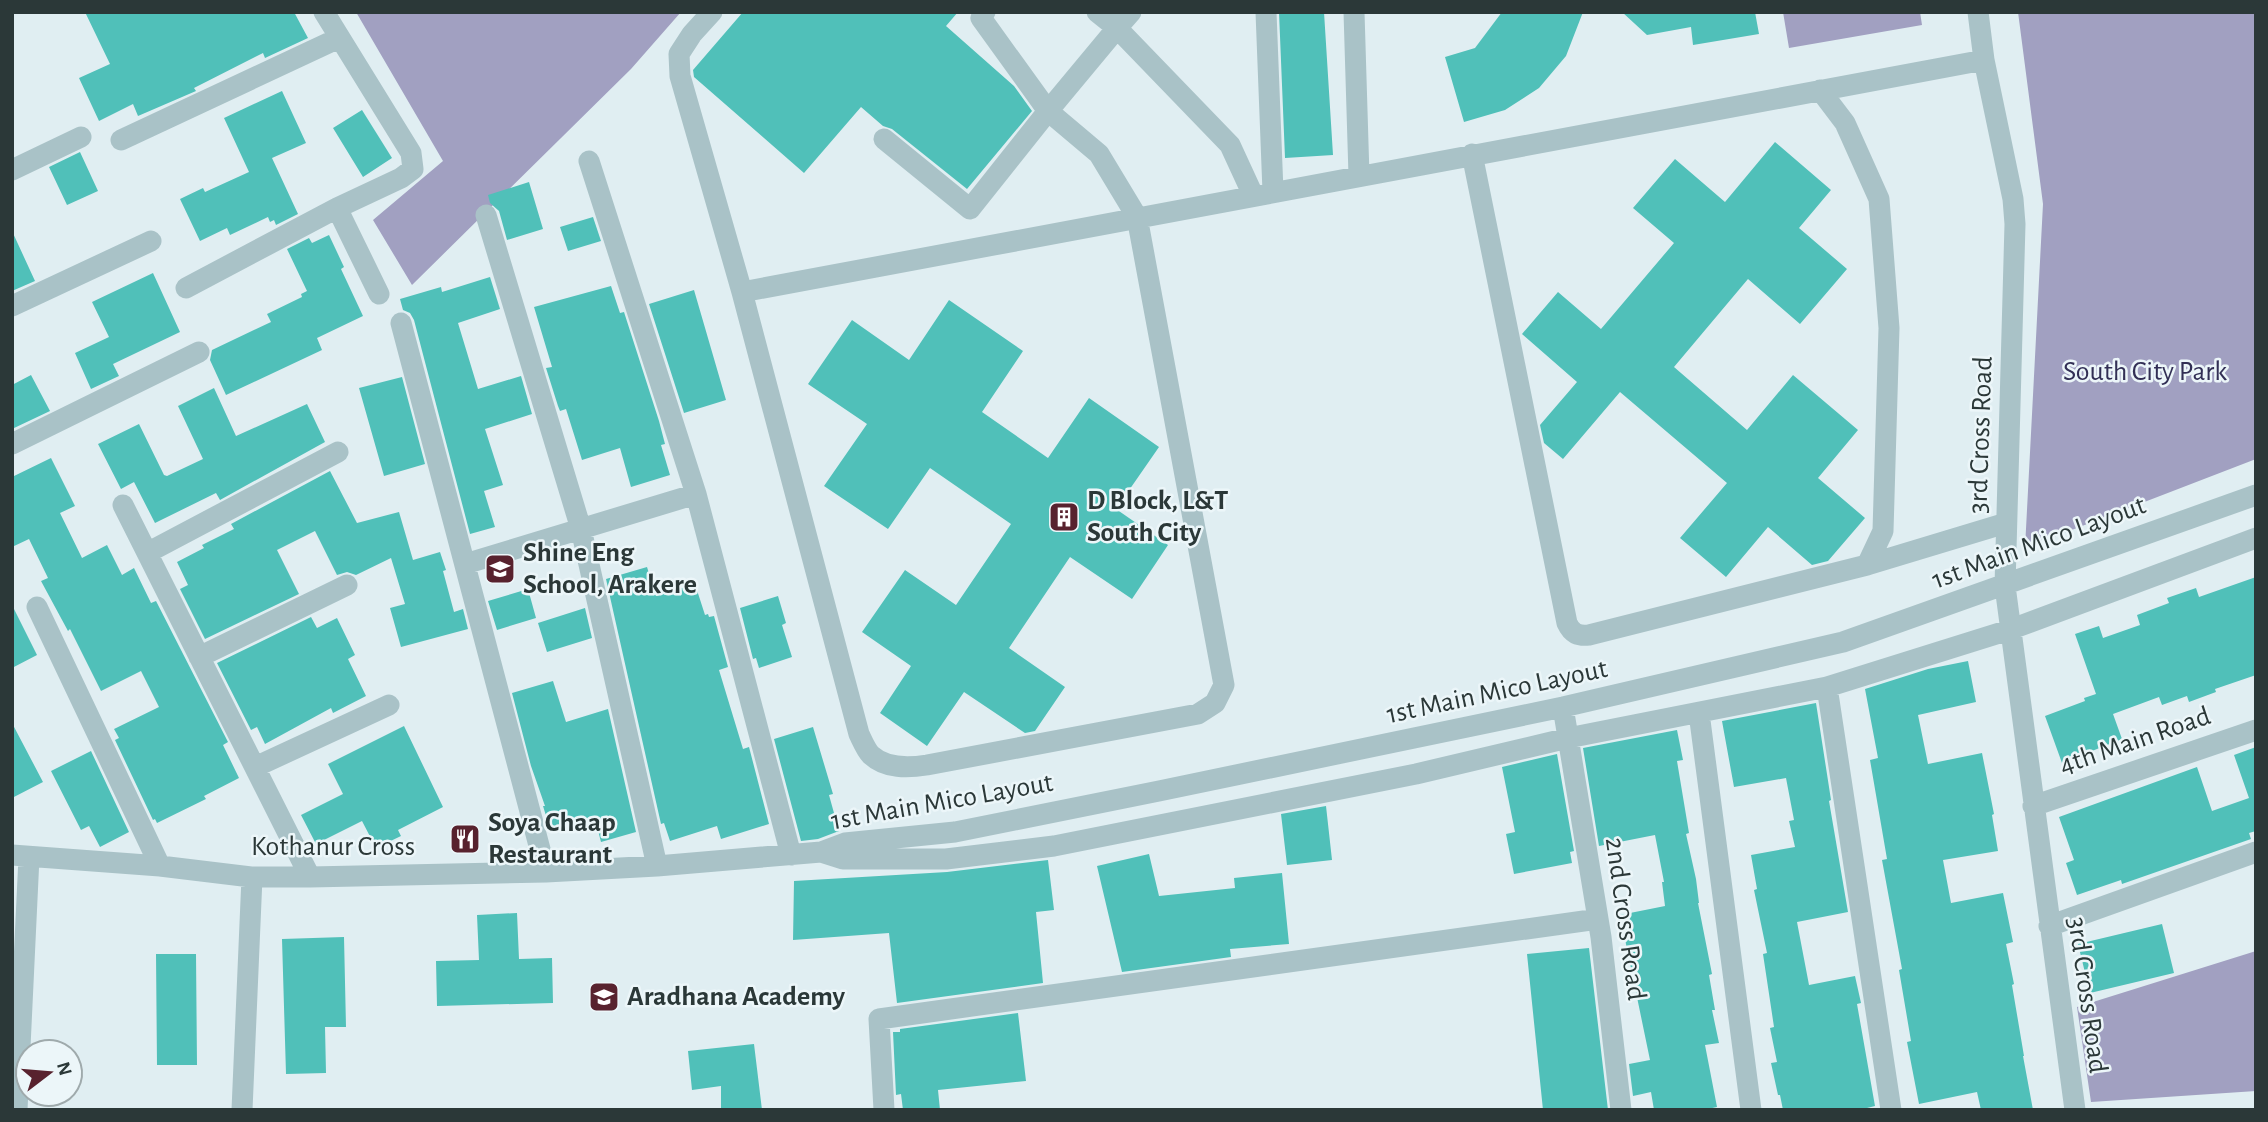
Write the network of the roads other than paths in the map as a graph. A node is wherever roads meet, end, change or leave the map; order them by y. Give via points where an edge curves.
1 (324, 12) edge
2 (712, 12) edge
3 (985, 12) edge
4 (1097, 12) edge
5 (1266, 12) edge
6 (1354, 12) edge
7 (1978, 12) edge
8 (1124, 20) edge
9 (339, 38) junction
10 (1984, 60) junction
11 (1820, 90) junction
12 (1048, 111) junction
13 (81, 137) dead end
14 (884, 139) dead end
15 (121, 140) dead end
16 (1472, 154) junction
17 (589, 161) dead end
18 (12, 170) edge
19 (1359, 176) junction
20 (1263, 194) junction
21 (337, 208) junction
22 (486, 215) dead end
23 (1138, 217) junction
24 (151, 241) dead end
25 (186, 288) dead end
26 (742, 292) junction
27 (379, 294) dead end
28 (12, 306) edge
29 (401, 323) dead end
30 (199, 352) dead end
31 (12, 444) edge
32 (338, 452) dead end
33 (696, 494) junction
34 (2256, 495) edge
35 (123, 505) dead end
36 (2006, 523) junction
37 (581, 529) junction
38 (2256, 538) edge
39 (147, 553) junction
40 (465, 564) junction
41 (1867, 565) junction
42 (347, 585) dead end
43 (2005, 586) junction
44 (37, 607) dead end
45 (2009, 630) junction
46 (199, 657) junction
47 (1826, 687) junction
48 (388, 705) dead end
49 (1563, 707) junction
50 (1699, 713) junction
51 (2256, 730) edge
52 (1568, 738) junction
53 (255, 767) junction
54 (2033, 806) junction
55 (821, 852) junction
56 (2256, 852) edge
57 (791, 855) junction
58 (21, 856) edge
59 (160, 866) junction
60 (657, 866) junction
61 (546, 872) junction
62 (252, 877) junction
63 (310, 877) junction
64 (1598, 919) junction
65 (2049, 926) junction
66 (17, 1110) edge
67 (242, 1110) edge
68 (884, 1110) edge
69 (1621, 1110) edge
70 (1751, 1110) edge
71 (1891, 1110) edge
72 (2075, 1110) edge

1 - 9 street
2 - 26 street via 679,54 680,76
3 - 12 street via 981,18
4 - 8 street
5 - 20 street
6 - 19 street
7 - 10 street, 3rd Cross Road
8 - 12 street
8 - 20 street via 1230,145
9 - 15 street
9 - 21 street via 411,153 413,169
10 - 11 street
10 - 36 street, 3rd Cross Road via 2015,224
11 - 16 street
11 - 41 street via 1844,123 1879,199 1889,328 1884,531
12 - 14 street via 970,209
12 - 23 street via 1099,155
13 - 18 street
16 - 19 street
16 - 41 street via 1567,623 1574,634 1589,635
17 - 33 street
19 - 20 street
20 - 23 street
21 - 25 street
21 - 27 street
22 - 37 street
23 - 26 street
23 - 26 street via 1224,685 1215,703 1198,713 954,760 906,769 871,754 859,734
24 - 28 street
29 - 40 street
30 - 31 street
32 - 39 street
33 - 37 street
33 - 57 street
34 - 43 street, 1st Main Mico Layout
35 - 39 street
36 - 41 street
36 - 43 street, 3rd Cross Road
37 - 40 street
37 - 60 street
38 - 45 street, 1st Main Mico Layout
39 - 46 street
40 - 61 street
42 - 46 street
43 - 45 street, 3rd Cross Road
43 - 49 street, 1st Main Mico Layout via 1843,642
44 - 59 street
45 - 47 street, 1st Main Mico Layout
45 - 54 street, 3rd Cross Road
46 - 53 street
47 - 50 street, 1st Main Mico Layout
47 - 71 street
48 - 53 street
49 - 52 street, 2nd Cross Road
49 - 55 street, 1st Main Mico Layout via 968,830 845,843
50 - 52 street, 1st Main Mico Layout
50 - 70 street
51 - 54 street, 4th Main Road
52 - 55 street, 1st Main Mico Layout via 1416,774 1054,846 946,859 843,859
52 - 64 street, 2nd Cross Road
53 - 63 street
54 - 65 street, 3rd Cross Road
55 - 57 street, Kothanur Cross
56 - 65 street
57 - 60 street, Kothanur Cross
58 - 59 street, Kothanur Cross
58 - 66 street
59 - 62 street, Kothanur Cross
60 - 61 street, Kothanur Cross
61 - 63 street, Kothanur Cross
62 - 63 street, Kothanur Cross
62 - 67 street
64 - 68 street via 878,1019
64 - 69 street, 2nd Cross Road
65 - 72 street, 3rd Cross Road

